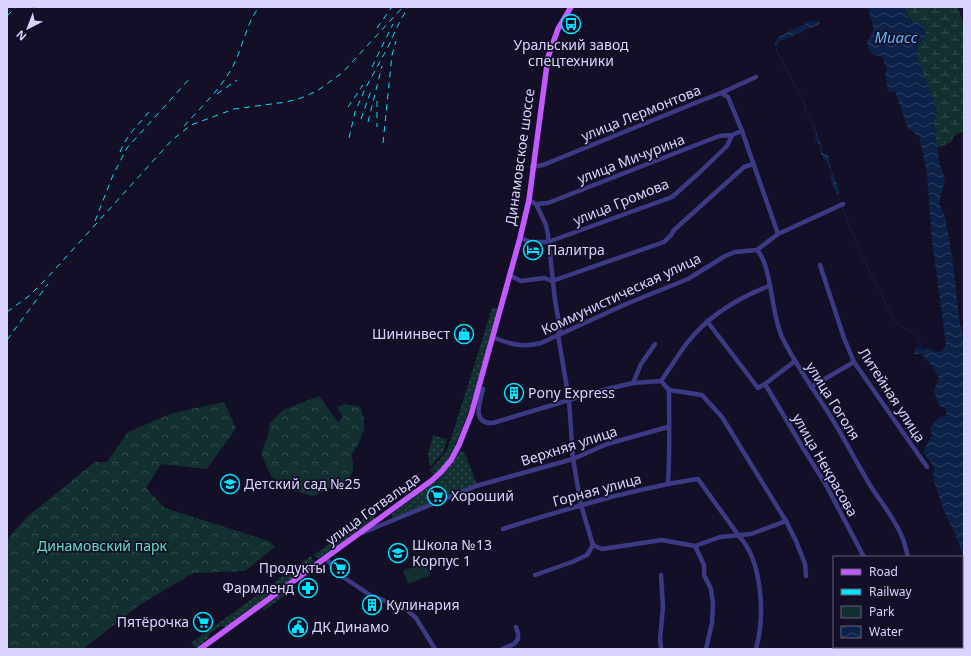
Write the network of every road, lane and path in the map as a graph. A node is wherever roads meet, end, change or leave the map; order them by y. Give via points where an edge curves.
1 (571, 7) edge
2 (756, 77) dead end
3 (721, 93) junction
4 (742, 131) junction
5 (732, 135) junction
6 (753, 164) junction
7 (532, 167) junction
8 (529, 200) junction
9 (536, 204) junction
10 (841, 205) dead end
11 (778, 234) junction
12 (520, 238) junction
13 (548, 242) junction
14 (757, 250) junction
15 (820, 265) dead end
16 (509, 275) junction
17 (552, 281) junction
18 (770, 286) junction
19 (707, 321) junction
20 (558, 335) junction
21 (492, 337) junction
22 (655, 344) dead end
23 (795, 361) junction
24 (854, 362) junction
25 (661, 381) junction
26 (633, 383) junction
27 (766, 384) junction
28 (811, 387) junction
29 (483, 389) dead end
30 (669, 390) junction
31 (569, 400) junction
32 (668, 427) junction
33 (573, 459) junction
34 (927, 468) dead end
35 (668, 483) junction
36 (581, 505) junction
37 (385, 515) junction
38 (786, 521) junction
39 (390, 522) junction
40 (503, 529) dead end
41 (358, 534) junction
42 (739, 536) junction
43 (593, 545) junction
44 (695, 546) junction
45 (863, 556) edge
46 (908, 556) edge
47 (326, 558) junction
48 (534, 575) dead end
49 (661, 575) dead end
50 (806, 576) dead end
51 (516, 627) dead end
52 (200, 649) edge
53 (436, 649) edge
54 (502, 649) edge
55 (660, 649) edge
56 (706, 649) edge
57 (756, 649) edge

1 - 7 main road, Динамовское шоссе via 558,29 548,57
2 - 3 street, улица Лермонтова
3 - 4 street via 728,97
3 - 7 street, улица Лермонтова via 543,165
4 - 5 street, улица Мичурина
4 - 6 street
5 - 9 street, улица Мичурина via 720,136 548,203
5 - 13 street, улица Громова via 727,146 672,197
6 - 11 street
6 - 17 street via 744,167 664,242
7 - 8 main road, Динамовское шоссе
8 - 9 street
8 - 12 main road, Динамовское шоссе
9 - 13 street via 546,225
10 - 11 street
11 - 14 street
12 - 13 street, улица Громова via 530,242
12 - 16 main road, Динамовское шоссе
13 - 17 street
14 - 18 street, улица Гоголя via 763,259
14 - 20 street, Коммунистическая улица via 735,252 725,256 688,279
15 - 24 street, Литейная улица
16 - 17 street via 521,281 544,278
16 - 21 main road, Динамовское шоссе
17 - 20 street via 560,329
18 - 19 street via 738,300
18 - 23 street, улица Гоголя via 776,322
19 - 25 street via 687,342
19 - 27 street via 758,388
20 - 21 street, Коммунистическая улица via 531,346
20 - 31 street
21 - 37 main road, улица Готвальда via 471,415 451,460 431,481
22 - 26 street via 641,364
23 - 27 street
23 - 28 street, улица Гоголя
24 - 28 street
24 - 34 street, Литейная улица
25 - 26 street
25 - 30 street
26 - 31 street
27 - 45 street, улица Некрасова via 826,484
28 - 46 street, улица Гоголя via 896,523
29 - 31 street via 479,416 487,424
30 - 32 street
30 - 38 street via 702,395 722,417
31 - 33 street
32 - 33 street, Верхняя улица via 607,444
32 - 35 street
33 - 36 street
33 - 39 street, Верхняя улица via 476,486
35 - 36 street, Горная улица
35 - 42 street, Горная улица via 698,479
36 - 40 street, Горная улица
36 - 43 street
37 - 39 street
37 - 41 main road, улица Готвальда
38 - 42 street
38 - 50 street via 805,564
39 - 41 street, Верхняя улица
41 - 47 main road, улица Готвальда
42 - 44 street via 720,537
42 - 57 street via 747,545 759,584 760,636
43 - 44 street via 602,549 662,540
43 - 48 street via 587,555
44 - 56 street via 704,565 704,575 711,589 713,604
47 - 52 main road, улица Готвальда
47 - 53 street via 337,573 370,595 406,609 416,618
49 - 55 street via 663,606
51 - 54 street via 518,639 514,644

